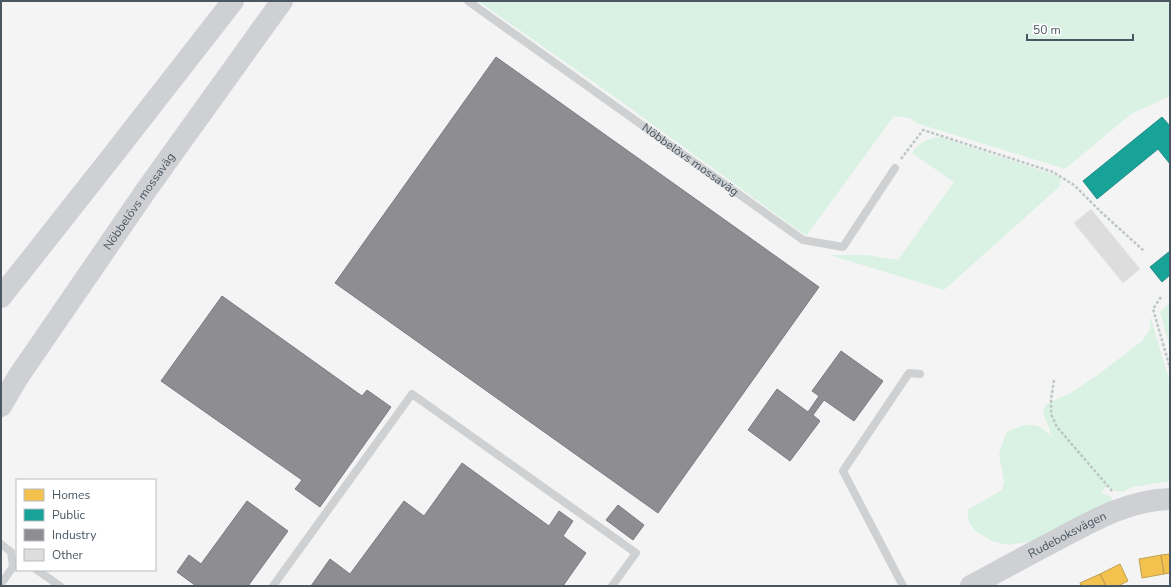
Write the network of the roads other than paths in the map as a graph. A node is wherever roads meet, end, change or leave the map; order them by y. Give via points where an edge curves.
1 (216, 1) edge
2 (233, 1) edge
3 (282, 1) edge
4 (468, 1) edge
5 (895, 168) road end
6 (1, 274) edge
7 (1, 296) edge
8 (920, 374) dead end
9 (1, 406) edge
10 (1170, 499) edge
11 (1, 544) edge
12 (14, 554) edge
13 (38, 571) edge
14 (1, 584) edge
15 (60, 586) edge
16 (273, 586) edge
17 (612, 586) edge
18 (903, 586) edge
19 (970, 586) edge

1 - 6 main road via 103,148
2 - 7 main road
3 - 9 main road, Nöbbelövs mossaväg via 147,189 18,376
4 - 5 lane, Nöbbelövs mossaväg via 803,240 843,247
8 - 18 lane via 909,373 843,471
10 - 19 main road, Rudeboksvägen via 1127,506 1086,524
11 - 12 lane
12 - 14 lane via 13,567
13 - 15 lane
16 - 17 lane via 412,394 636,553

